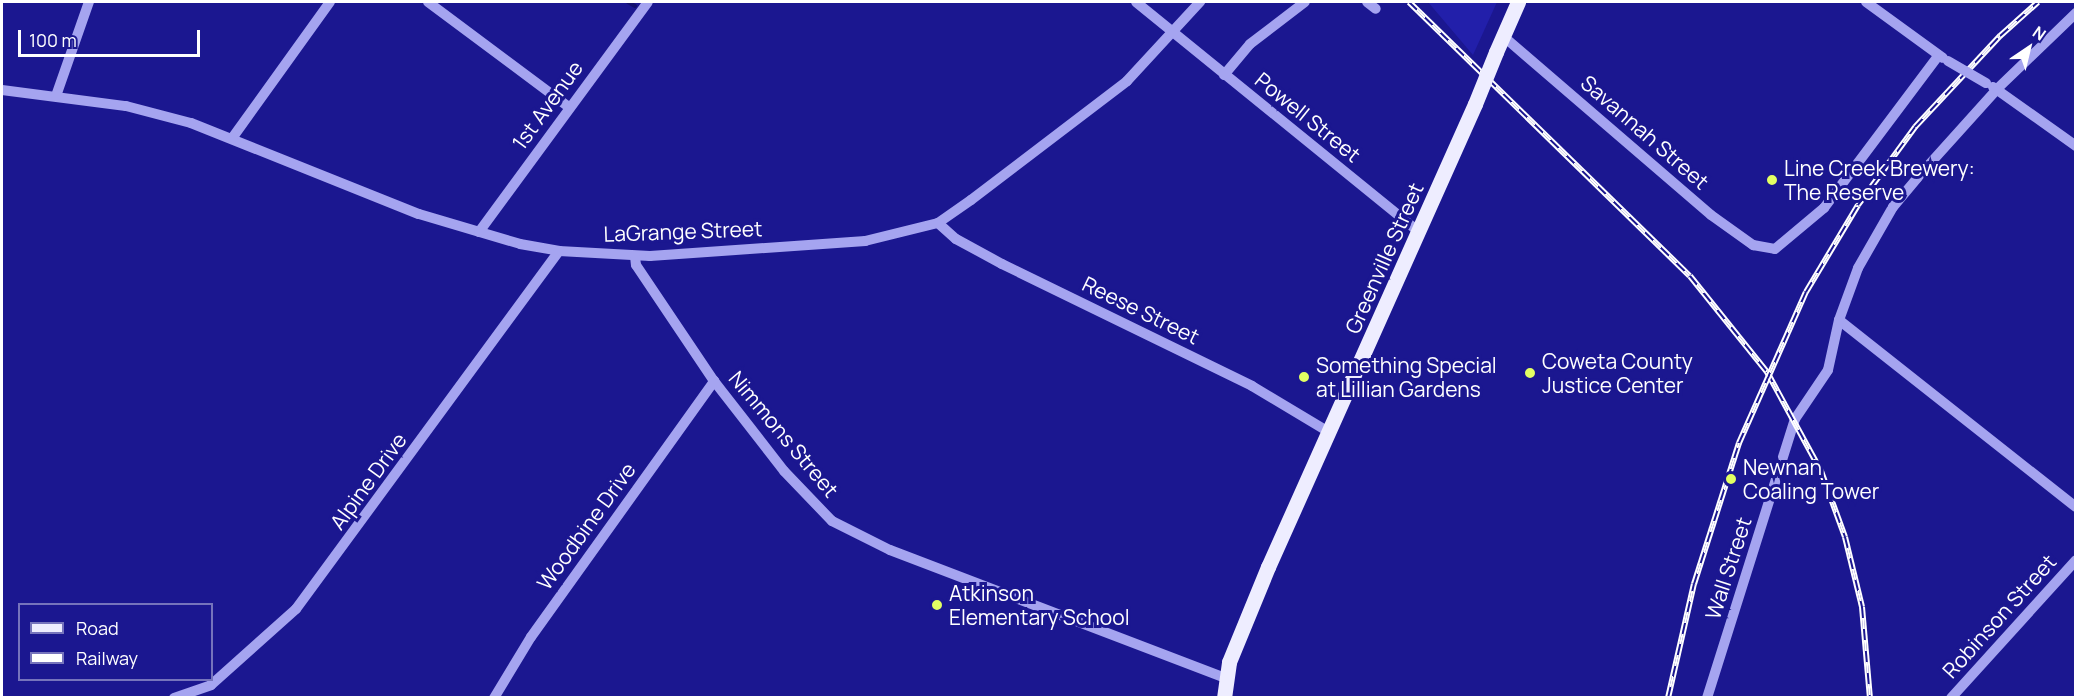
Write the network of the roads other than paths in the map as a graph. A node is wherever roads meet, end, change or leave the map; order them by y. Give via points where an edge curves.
1 (89, 2) edge
2 (330, 2) edge
3 (428, 2) edge
4 (648, 2) edge
5 (1136, 2) edge
6 (1200, 2) edge
7 (1305, 2) edge
8 (1518, 2) edge
9 (1866, 2) edge
10 (2076, 13) edge
11 (1172, 33) junction
12 (1503, 36) junction
13 (1943, 58) junction
14 (1224, 75) junction
15 (2, 90) edge
16 (1997, 90) junction
17 (56, 96) junction
18 (569, 106) junction
19 (233, 137) junction
20 (2076, 146) edge
21 (938, 223) junction
22 (479, 232) junction
23 (1419, 232) junction
24 (559, 251) junction
25 (635, 255) junction
26 (1839, 320) junction
27 (714, 381) junction
28 (1329, 432) junction
29 (2076, 507) edge
30 (2076, 560) edge
31 (1226, 678) junction
32 (174, 698) edge
33 (495, 698) edge
34 (1224, 698) edge
35 (1707, 698) edge
36 (1951, 698) edge

1 - 17 street
2 - 19 street
3 - 18 street
4 - 18 street, 1st Avenue
5 - 11 street, Powell Street
6 - 11 street, LaGrange Street
7 - 14 street via 1250,44
8 - 12 main road, Greenville Street
9 - 13 street
10 - 16 street, Wall Street
11 - 14 street, Powell Street
11 - 21 street, LaGrange Street via 1127,81
12 - 13 street, Savannah Street via 1711,215 1753,245 1775,249 1795,237 1824,208
12 - 23 main road, Greenville Street, bridge
13 - 16 street, bridge
14 - 23 street, Powell Street
15 - 17 street, LaGrange Street
16 - 20 street
16 - 26 street, Wall Street via 1893,207 1858,268
17 - 19 street, LaGrange Street via 126,106
18 - 22 street, 1st Avenue
19 - 22 street, LaGrange Street via 419,214
21 - 25 street, LaGrange Street via 865,241
21 - 28 street, Reese Street via 956,239 1002,264 1252,386
22 - 24 street, LaGrange Street
23 - 28 main road, Greenville Street
24 - 25 street, LaGrange Street
24 - 32 street, Alpine Drive via 296,609 211,685
25 - 27 street, Nimmons Street via 636,265
26 - 29 street
26 - 35 street, Wall Street via 1828,370 1795,419
27 - 31 street, Nimmons Street via 784,471 832,521 890,550
27 - 33 street, Woodbine Drive via 531,637
28 - 31 main road, Greenville Street via 1268,567
30 - 36 street, Robinson Street
31 - 34 main road, Greenville Street

